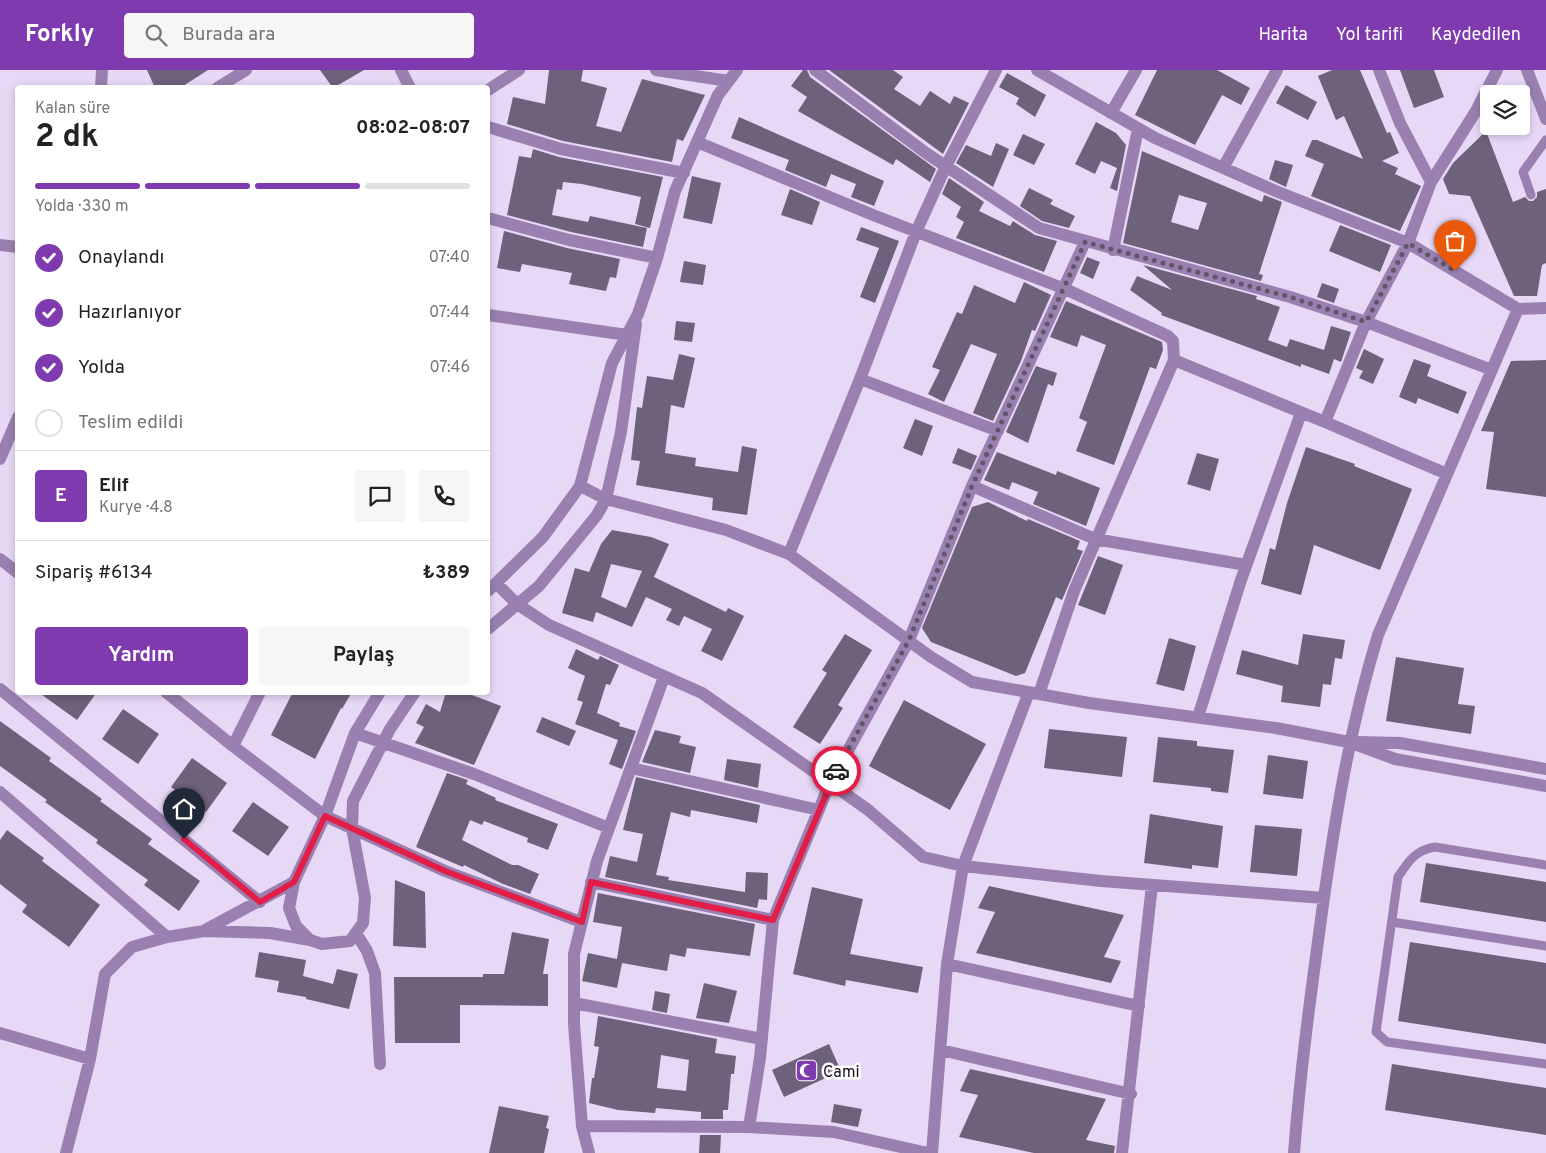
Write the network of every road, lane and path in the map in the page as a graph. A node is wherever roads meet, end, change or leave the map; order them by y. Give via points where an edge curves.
1 (102, 70) edge
2 (246, 70) edge
3 (400, 70) edge
4 (519, 70) edge
5 (656, 70) edge
6 (737, 70) edge
7 (815, 70) edge
8 (996, 70) edge
9 (1037, 70) edge
10 (1136, 70) edge
11 (1277, 70) edge
12 (1379, 70) edge
13 (1497, 70) edge
14 (1527, 70) edge
15 (697, 73) edge
16 (729, 81) junction
17 (101, 85) edge
18 (222, 85) edge
19 (408, 85) edge
20 (490, 89) edge
21 (1111, 113) junction
22 (1546, 119) edge
23 (490, 128) edge
24 (1138, 129) junction
25 (1546, 140) edge
26 (697, 142) junction
27 (946, 166) junction
28 (1223, 168) junction
29 (684, 173) junction
30 (1431, 182) junction
31 (1531, 195) dead end
32 (490, 219) edge
33 (916, 232) junction
34 (1085, 242) junction
35 (1408, 243) junction
36 (0, 245) edge
37 (15, 247) edge
38 (1113, 250) junction
39 (657, 258) junction
40 (1065, 290) junction
41 (1518, 308) junction
42 (1546, 308) edge
43 (638, 314) junction
44 (490, 315) edge
45 (1366, 322) junction
46 (627, 335) junction
47 (1174, 360) junction
48 (1492, 370) junction
49 (860, 379) junction
50 (1302, 413) junction
51 (1325, 422) junction
52 (15, 424) edge
53 (998, 431) junction
54 (0, 459) edge
55 (1447, 474) junction
56 (580, 486) junction
57 (972, 486) junction
58 (606, 498) junction
59 (1096, 539) junction
60 (790, 554) junction
61 (0, 559) edge
62 (1246, 565) junction
63 (15, 571) edge
64 (492, 587) edge
65 (517, 604) junction
66 (490, 627) edge
67 (909, 640) junction
68 (664, 677) junction
69 (0, 689) edge
70 (1034, 693) junction
71 (170, 695) edge
72 (258, 695) edge
73 (378, 695) edge
74 (413, 695) edge
75 (1198, 718) junction
76 (355, 733) junction
77 (1349, 742) junction
78 (384, 743) junction
79 (233, 746) junction
80 (631, 768) junction
81 (1546, 769) edge
82 (830, 782) junction
83 (1546, 786) edge
84 (0, 792) edge
85 (819, 810) junction
86 (325, 816) junction
87 (352, 828) junction
88 (609, 828) junction
89 (1546, 864) edge
90 (963, 866) junction
91 (294, 882) junction
92 (591, 882) junction
93 (1152, 885) junction
94 (1324, 898) junction
95 (260, 902) junction
96 (773, 920) junction
97 (582, 922) junction
98 (1392, 922) junction
99 (204, 931) junction
100 (356, 933) junction
101 (167, 936) junction
102 (310, 940) junction
103 (1546, 946) edge
104 (947, 964) junction
105 (574, 1003) junction
106 (1139, 1006) junction
107 (0, 1033) edge
108 (762, 1039) junction
109 (941, 1050) junction
110 (90, 1059) junction
111 (380, 1064) dead end
112 (1546, 1064) edge
113 (1131, 1094) junction
114 (582, 1126) junction
115 (749, 1126) junction
116 (66, 1153) edge
117 (589, 1153) edge
118 (928, 1153) edge
119 (932, 1153) edge
120 (1122, 1153) edge
121 (1294, 1153) edge

1 - 17 street
2 - 18 street
3 - 19 street
4 - 20 street
5 - 15 street
6 - 16 street
7 - 27 street
8 - 27 street
9 - 21 street
10 - 21 street
11 - 28 street
12 - 30 street via 1400,123
13 - 30 street via 1476,112
14 - 22 street
15 - 16 street
16 - 26 street via 718,95
21 - 24 street
23 - 29 street via 561,149
24 - 28 street
24 - 38 street
25 - 31 lane via 1523,172
26 - 29 street
26 - 33 street
27 - 33 street
27 - 34 street via 1039,228
28 - 35 street
29 - 39 street via 675,191
30 - 35 street
32 - 39 street via 569,240
33 - 40 street
33 - 49 street
34 - 38 street
34 - 40 street
35 - 41 street
35 - 45 street
36 - 37 street
38 - 45 street via 1290,297
39 - 43 street
40 - 47 street via 1168,336 1174,341
40 - 53 street
41 - 42 street
41 - 48 street
43 - 46 street
43 - 58 street via 621,432
44 - 46 street
45 - 48 street
45 - 51 street
46 - 56 street via 612,363
47 - 50 street
47 - 59 street
48 - 55 street
49 - 53 street
49 - 60 street
50 - 51 street
50 - 62 street
51 - 55 street
52 - 54 street
53 - 57 street
55 - 77 street via 1378,635 1361,688
56 - 58 street
56 - 64 street via 543,538
57 - 59 street
57 - 67 street
58 - 60 street via 726,530
58 - 65 street via 597,515 539,586
59 - 62 street
59 - 70 street
60 - 67 street
61 - 63 street
62 - 75 street
64 - 65 street
65 - 66 street
65 - 68 street via 549,625
67 - 70 street via 972,682
67 - 82 street
68 - 80 street
68 - 82 street via 702,693
69 - 95 street
70 - 75 street
70 - 90 street
71 - 79 street
72 - 79 street
73 - 76 street
74 - 78 street
75 - 77 street
76 - 78 street
76 - 86 street
77 - 81 street via 1400,743
77 - 83 street via 1395,759
77 - 94 street
78 - 87 street via 353,801
78 - 88 street via 474,774
79 - 86 street
80 - 85 street
80 - 88 street
82 - 85 street
82 - 90 street via 923,857
84 - 101 street
85 - 96 street
86 - 87 street
86 - 91 street
87 - 97 street via 445,871
87 - 100 street via 366,898 363,924
88 - 92 street
89 - 98 lane via 1435,847 1423,849 1411,858 1398,877
90 - 93 street
90 - 104 street
91 - 95 street
91 - 102 street via 289,908 296,926
92 - 96 street
92 - 97 street
93 - 94 street
93 - 106 street
94 - 121 street
95 - 99 street
96 - 108 street
97 - 105 street via 574,954
98 - 103 lane
98 - 112 lane via 1376,1032 1387,1042
99 - 101 street
99 - 102 street via 270,933
100 - 102 street via 350,941 322,944
100 - 111 street via 375,972
101 - 110 street via 132,947 105,974
104 - 106 street
104 - 109 street
105 - 108 street
105 - 114 street
106 - 113 street
107 - 110 street
108 - 115 street
109 - 113 street
109 - 119 street
110 - 116 street
113 - 120 street
114 - 115 street
114 - 117 street
115 - 118 street via 834,1132

